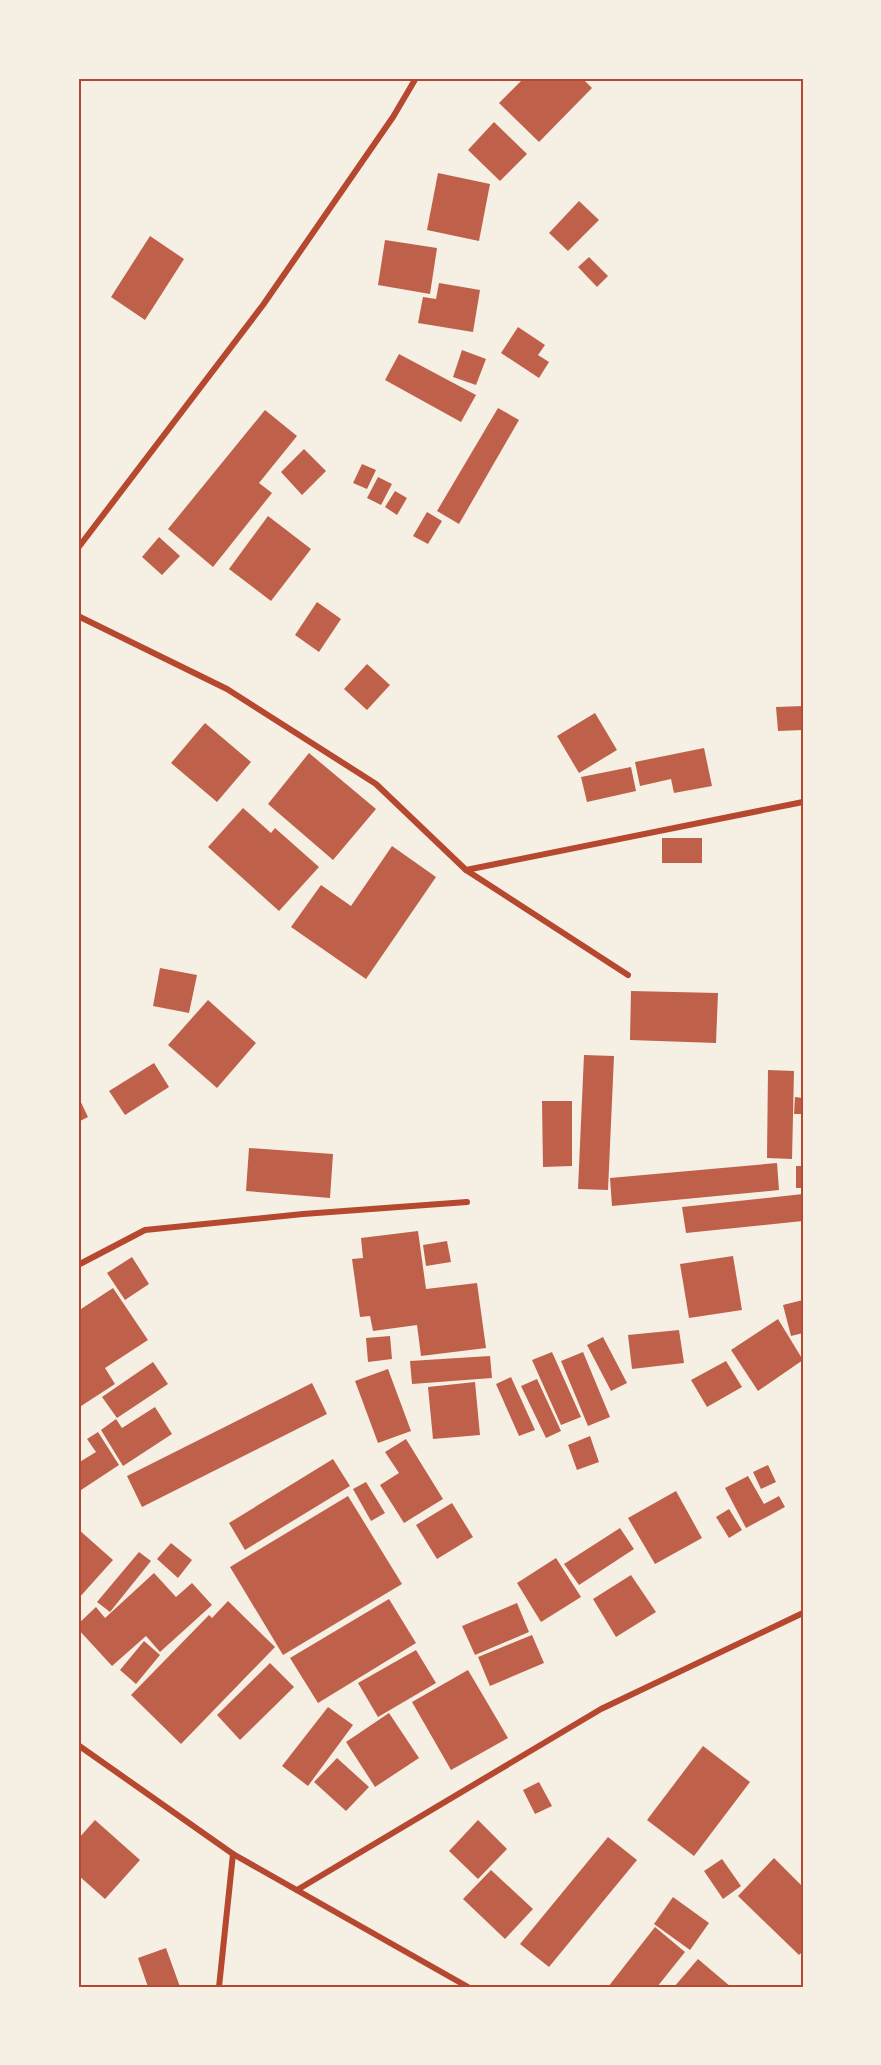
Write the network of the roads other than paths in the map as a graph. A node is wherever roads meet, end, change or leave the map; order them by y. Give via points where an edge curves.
1 (416, 78) edge
2 (78, 548) edge
3 (78, 616) edge
4 (803, 802) edge
5 (466, 870) junction
6 (627, 975) dead end
7 (467, 1202) dead end
8 (78, 1265) edge
9 (803, 1613) edge
10 (78, 1745) edge
11 (233, 1854) junction
12 (297, 1890) junction
13 (219, 1987) edge
14 (468, 1987) edge

1 - 2 street via 263,305
3 - 5 street via 227,689 376,784
4 - 5 street
5 - 6 street
7 - 8 street via 145,1230
9 - 12 street via 601,1709
10 - 11 street
11 - 12 street
11 - 13 street
12 - 14 street

